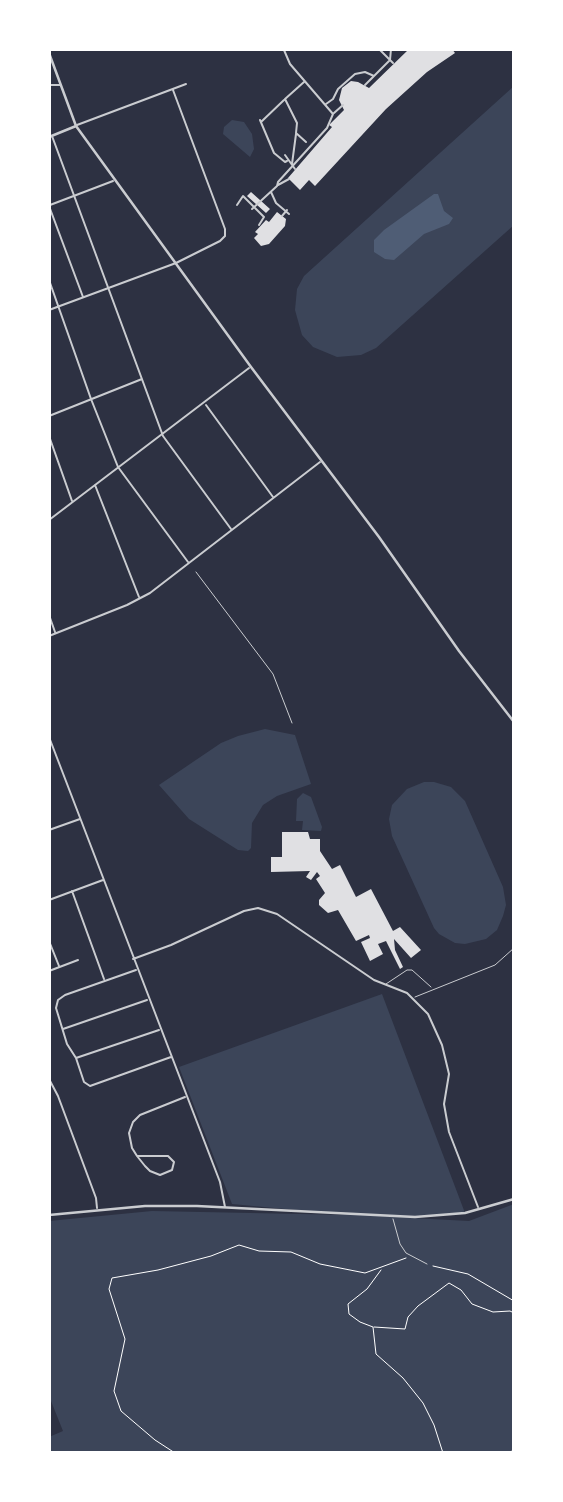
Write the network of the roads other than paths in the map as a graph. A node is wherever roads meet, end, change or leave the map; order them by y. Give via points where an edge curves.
1 (379, 49) edge
2 (391, 49) edge
3 (284, 50) edge
4 (49, 53) edge
5 (390, 60) junction
6 (393, 63) dead end
7 (374, 76) junction
8 (304, 81) junction
9 (187, 84) dead end
10 (49, 85) edge
11 (61, 85) junction
12 (365, 85) dead end
13 (173, 90) junction
14 (285, 99) junction
15 (325, 105) junction
16 (343, 105) dead end
17 (333, 114) junction
18 (76, 125) junction
19 (296, 133) junction
20 (51, 136) edge
21 (306, 142) dead end
22 (285, 155) dead end
23 (287, 161) junction
24 (294, 167) junction
25 (289, 179) dead end
26 (115, 180) junction
27 (277, 186) junction
28 (271, 192) junction
29 (75, 195) junction
30 (236, 205) dead end
31 (49, 206) edge
32 (253, 208) junction
33 (287, 211) junction
34 (289, 214) dead end
35 (282, 216) dead end
36 (259, 225) dead end
37 (176, 263) junction
38 (49, 280) edge
39 (109, 288) junction
40 (83, 297) junction
41 (58, 306) junction
42 (49, 310) edge
43 (251, 367) junction
44 (142, 379) junction
45 (91, 399) junction
46 (204, 404) junction
47 (49, 416) edge
48 (49, 436) edge
49 (163, 436) junction
50 (322, 461) junction
51 (118, 467) junction
52 (95, 485) junction
53 (274, 498) junction
54 (72, 502) junction
55 (49, 520) edge
56 (231, 529) junction
57 (189, 563) junction
58 (196, 572) dead end
59 (139, 598) junction
60 (49, 615) edge
61 (56, 633) junction
62 (49, 636) edge
63 (514, 722) edge
64 (292, 723) dead end
65 (49, 737) edge
66 (80, 819) junction
67 (49, 830) edge
68 (103, 880) junction
69 (72, 891) junction
70 (49, 900) edge
71 (49, 941) edge
72 (514, 948) edge
73 (133, 959) junction
74 (78, 960) dead end
75 (59, 968) junction
76 (137, 970) junction
77 (49, 971) edge
78 (105, 981) junction
79 (385, 985) junction
80 (432, 988) junction
81 (412, 998) junction
82 (149, 1000) junction
83 (62, 1029) junction
84 (160, 1029) junction
85 (76, 1058) junction
86 (171, 1058) junction
87 (49, 1079) edge
88 (186, 1097) junction
89 (137, 1156) junction
90 (514, 1199) edge
91 (225, 1208) junction
92 (479, 1209) junction
93 (98, 1210) junction
94 (49, 1215) edge
95 (393, 1217) junction
96 (427, 1264) road end
97 (514, 1448) edge
98 (512, 1453) edge

1 - 5 street
2 - 5 street
3 - 8 street
4 - 11 street
5 - 6 street
5 - 7 street
7 - 12 street
7 - 15 street via 355,74
8 - 14 street
8 - 15 street
9 - 13 street
10 - 11 street
11 - 18 street
13 - 18 street
13 - 37 street via 226,233 220,241
14 - 19 street via 297,123
14 - 23 street via 260,121 274,153
15 - 17 street
16 - 17 street
17 - 24 street
18 - 20 street
18 - 26 street
19 - 21 street
19 - 24 street
20 - 29 street
22 - 23 street
23 - 24 street
24 - 27 street
25 - 27 street
26 - 29 street
26 - 37 street
27 - 28 street
28 - 32 street
28 - 33 street via 276,204
29 - 31 street
29 - 39 street
30 - 32 street via 243,196
31 - 40 street
32 - 36 street via 264,217
33 - 34 street
33 - 35 street
37 - 39 street
37 - 43 street
38 - 41 street
39 - 40 street
39 - 44 street
40 - 41 street
41 - 42 street
41 - 45 street
43 - 46 street
43 - 50 street
44 - 45 street
44 - 49 street
45 - 47 street
45 - 51 street
46 - 49 street
46 - 53 street
48 - 54 street
49 - 51 street
49 - 56 street
50 - 53 street
50 - 63 street
51 - 52 street
51 - 57 street
52 - 54 street
52 - 59 street
53 - 56 street
54 - 55 street
56 - 57 street
57 - 59 street
58 - 64 lane via 277,680
59 - 61 street
60 - 61 street
61 - 62 street
65 - 66 street
66 - 67 street
66 - 68 street
68 - 69 street
68 - 73 street
69 - 70 street
69 - 78 street
71 - 75 street
72 - 80 lane via 495,965
73 - 76 street
73 - 79 street via 258,908 278,914
74 - 75 street
75 - 77 street
76 - 78 street
76 - 82 street
78 - 83 street via 58,1000
79 - 80 lane via 412,970
79 - 81 street
80 - 81 lane
81 - 92 street via 428,1014 447,1061 444,1104 449,1132
82 - 83 street
82 - 84 street
83 - 85 street
84 - 85 street
84 - 86 street
85 - 86 street via 86,1085
86 - 88 street
87 - 93 street
88 - 89 street via 146,1111 133,1122 129,1139
88 - 91 street
89 - 89 street via 160,1175 174,1167 165,1154
90 - 92 street
91 - 93 street
91 - 95 street
92 - 95 street via 442,1216
93 - 94 street
95 - 96 lane via 400,1244
97 - 98 street

